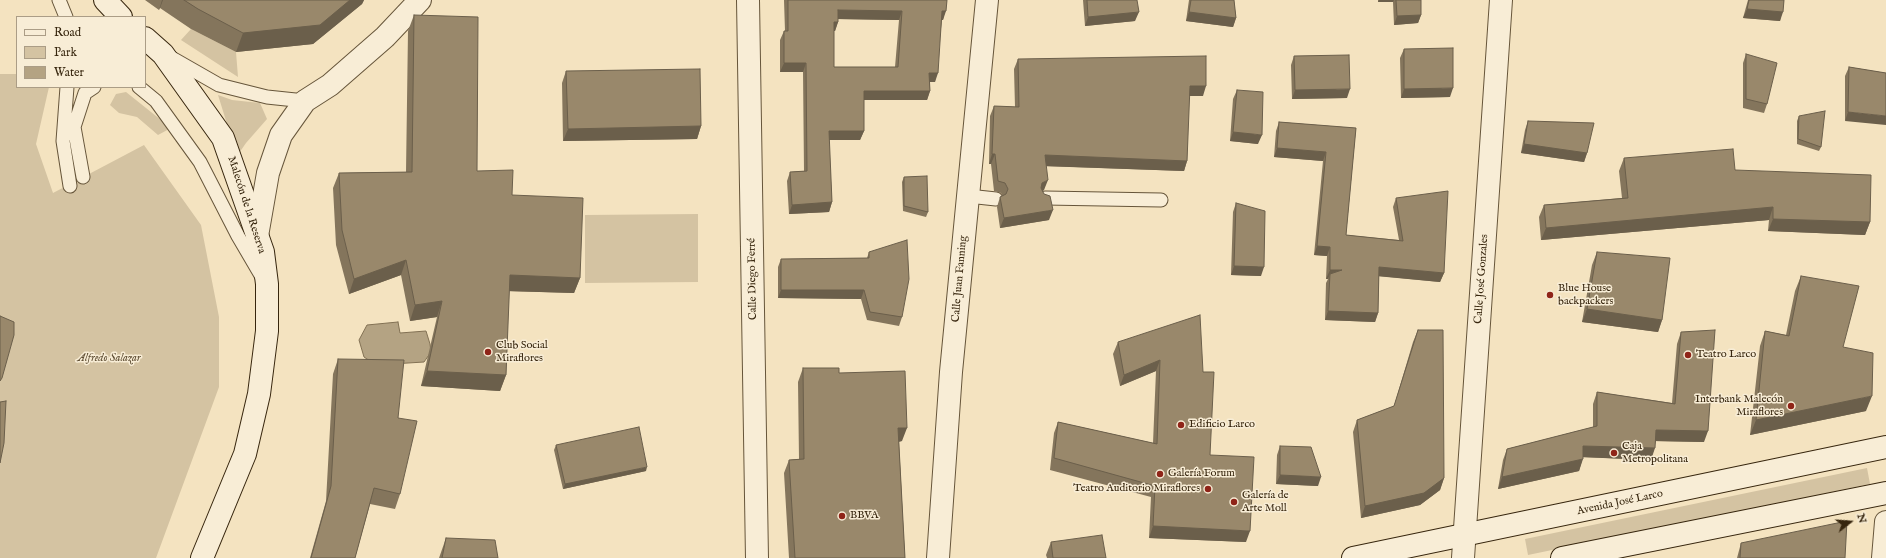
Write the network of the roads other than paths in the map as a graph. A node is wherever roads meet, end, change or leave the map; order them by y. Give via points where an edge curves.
1 (59, 0) edge
2 (105, 0) edge
3 (420, 0) edge
4 (748, 0) edge
5 (987, 0) edge
6 (1501, 0) edge
7 (66, 16) edge
8 (120, 16) edge
9 (146, 39) edge
10 (163, 54) junction
11 (67, 88) edge
12 (92, 88) edge
13 (140, 88) edge
14 (305, 102) junction
15 (83, 177) dead end
16 (70, 186) dead end
17 (968, 196) junction
18 (1046, 198) edge
19 (996, 200) dead end
20 (1161, 200) dead end
21 (257, 236) junction
22 (267, 284) junction
23 (1886, 447) edge
24 (1886, 493) edge
25 (1886, 522) edge
26 (1464, 535) junction
27 (202, 558) edge
28 (757, 558) edge
29 (938, 558) edge
30 (1353, 558) edge
31 (1463, 558) edge
32 (1562, 558) edge
33 (1883, 558) edge

1 - 7 lane
2 - 8 street
3 - 14 street via 379,42 330,85
4 - 28 street, Calle Diego Ferré
5 - 17 street, Calle Juan Fanning
6 - 26 street, Calle José Gonzales
9 - 10 street, Malecón de la Reserva
10 - 14 lane via 219,85 267,97
10 - 21 street, Malecón de la Reserva via 223,138
11 - 16 lane via 63,141
12 - 15 lane via 85,93 74,127
13 - 22 lane via 156,101 200,162 238,236
14 - 21 street via 281,135 268,173
17 - 19 lane
17 - 29 street, Calle Juan Fanning via 951,372
18 - 20 lane
21 - 22 street, Malecón de la Reserva via 263,252
22 - 27 street, Malecón de la Reserva via 267,331 259,394 245,454
23 - 26 street, Avenida José Larco
24 - 32 street
25 - 33 street
26 - 30 street, Avenida José Larco
26 - 31 street, Calle José Gonzales

